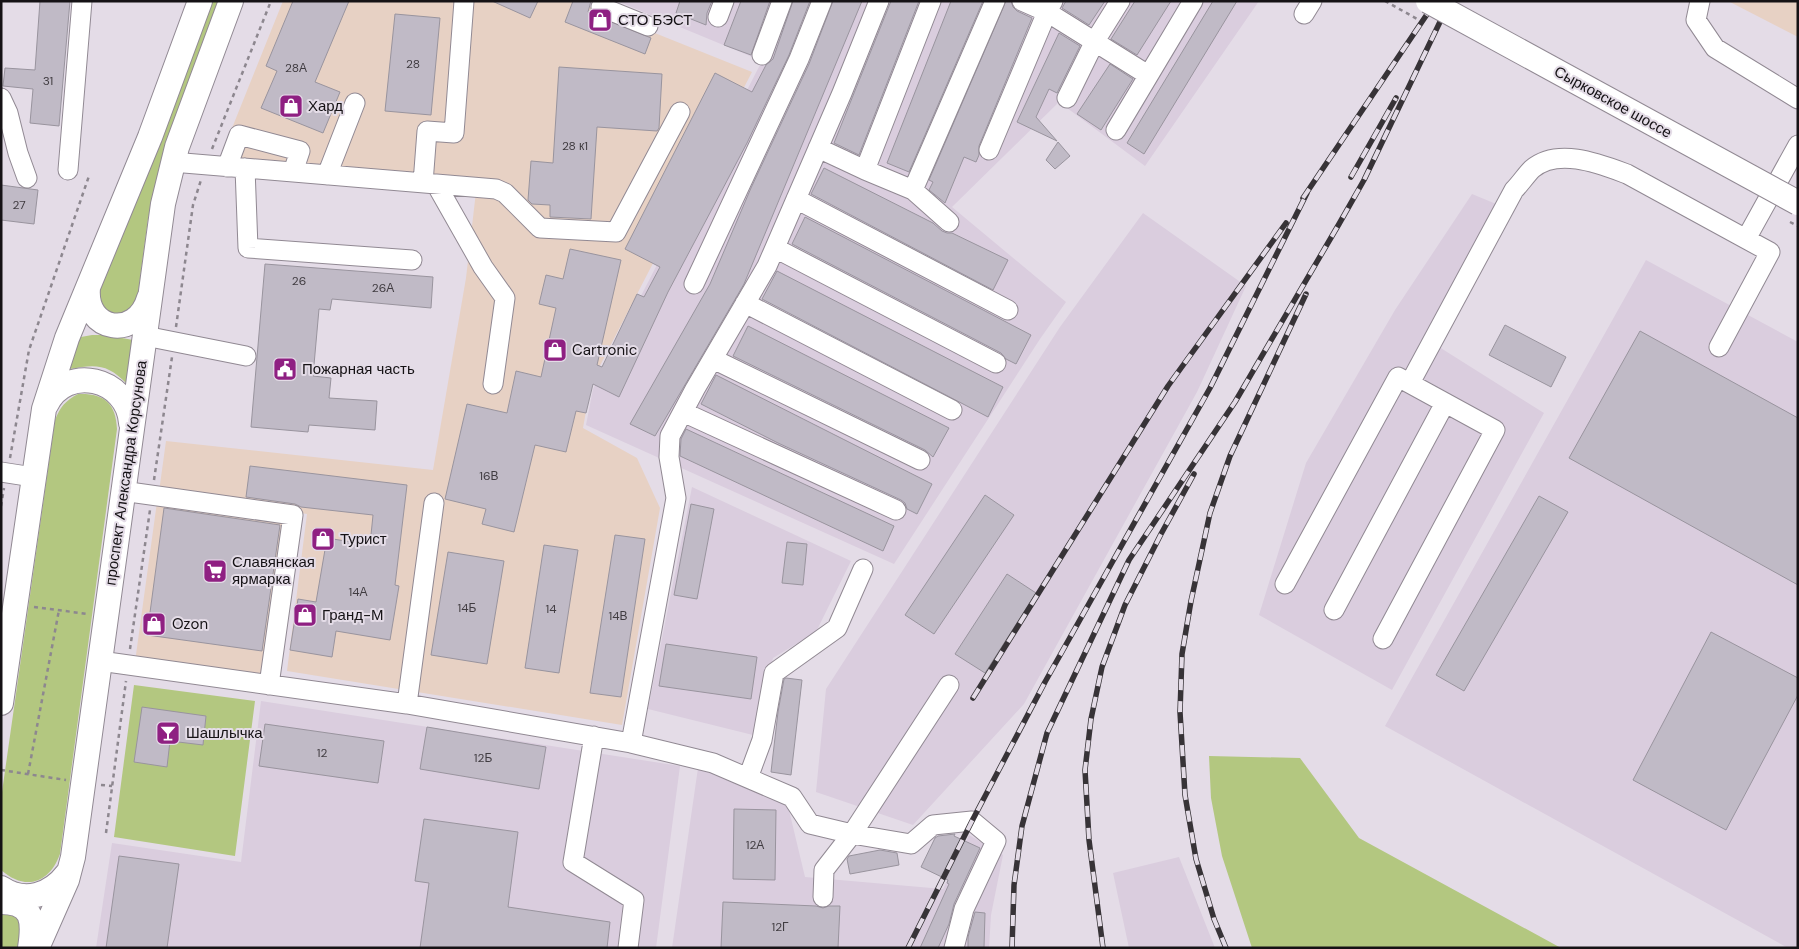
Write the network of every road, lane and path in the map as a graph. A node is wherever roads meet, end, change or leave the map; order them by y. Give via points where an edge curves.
1 (82, 1) edge
2 (200, 1) edge
3 (231, 1) edge
4 (271, 1) edge
5 (464, 1) edge
6 (604, 1) edge
7 (782, 1) edge
8 (822, 1) edge
9 (879, 1) edge
10 (931, 1) edge
11 (995, 1) edge
12 (1022, 1) edge
13 (1120, 1) edge
14 (1193, 1) edge
15 (1428, 1) edge
16 (1700, 1) edge
17 (1050, 7) edge
18 (648, 26) dead end
19 (1095, 41) junction
20 (762, 55) dead end
21 (1148, 75) junction
22 (1, 98) edge
23 (1067, 98) dead end
24 (1798, 99) edge
25 (355, 103) dead end
26 (680, 112) dead end
27 (1116, 130) dead end
28 (1798, 145) edge
29 (818, 148) junction
30 (990, 150) dead end
31 (172, 162) junction
32 (205, 165) junction
33 (236, 167) junction
34 (68, 170) dead end
35 (865, 170) junction
36 (293, 172) junction
37 (327, 175) junction
38 (89, 176) dead end
39 (27, 178) dead end
40 (429, 184) junction
41 (913, 190) junction
42 (796, 199) junction
43 (1798, 203) edge
44 (948, 222) dead end
45 (1746, 239) junction
46 (775, 248) junction
47 (412, 260) dead end
48 (694, 284) dead end
49 (88, 288) junction
50 (151, 288) junction
51 (745, 303) junction
52 (1008, 310) dead end
53 (145, 336) junction
54 (174, 342) junction
55 (1719, 347) dead end
56 (246, 356) dead end
57 (713, 359) junction
58 (996, 363) dead end
59 (1410, 383) junction
60 (493, 384) dead end
61 (1445, 402) junction
62 (44, 409) junction
63 (952, 410) dead end
64 (683, 412) junction
65 (131, 429) junction
66 (920, 460) dead end
67 (4, 472) edge
68 (34, 477) junction
69 (122, 491) junction
70 (152, 495) junction
71 (434, 503) dead end
72 (1, 506) edge
73 (896, 510) dead end
74 (863, 569) dead end
75 (1285, 584) dead end
76 (59, 610) junction
77 (1334, 610) dead end
78 (8, 612) edge
79 (106, 617) junction
80 (1383, 639) dead end
81 (100, 662) junction
82 (128, 665) junction
83 (269, 685) junction
84 (949, 685) dead end
85 (1, 703) edge
86 (407, 704) junction
87 (594, 736) junction
88 (631, 743) junction
89 (1, 770) edge
90 (28, 774) junction
91 (748, 778) junction
92 (83, 782) junction
93 (112, 786) junction
94 (106, 834) dead end
95 (852, 834) junction
96 (71, 866) junction
97 (1, 888) edge
98 (823, 897) dead end
99 (1, 902) edge
100 (30, 948) edge
101 (37, 948) edge
102 (628, 948) edge
103 (954, 948) edge

1 - 34 street
2 - 49 main road via 150,137
3 - 31 main road, проспект Александра Корсунова
4 - 32 path
5 - 40 street via 454,133 427,131
6 - 18 street via 601,7
7 - 20 street
8 - 48 street via 800,59
9 - 29 street
10 - 35 street
11 - 41 street
12 - 17 street
13 - 19 street
14 - 21 street
15 - 43 main road, Сырковское шоссе, bridge
16 - 24 street via 1696,20 1715,48
17 - 19 street
17 - 30 street
19 - 21 street
19 - 23 street
21 - 27 street
22 - 39 street
25 - 37 street
26 - 40 street via 616,232 540,228 506,193 496,189
28 - 45 street
29 - 35 street
29 - 42 street
31 - 32 street
31 - 50 main road, проспект Александра Корсунова
32 - 33 street
32 - 54 path via 193,205
33 - 36 street
33 - 36 street via 239,135 300,151
33 - 47 street via 248,248
35 - 41 street
36 - 37 street
37 - 40 street
38 - 67 path via 29,350
40 - 60 street via 505,298
41 - 44 street
42 - 46 street
42 - 52 street
45 - 55 street via 1770,252
45 - 59 street via 1611,168 1570,159 1541,163 1514,190
46 - 51 street
46 - 58 street
49 - 50 main road via 87,299 99,320 121,326 140,315
49 - 62 main road via 67,338
50 - 53 main road, проспект Александра Корсунова
51 - 57 street
51 - 63 street
53 - 54 street
53 - 65 main road, проспект Александра Корсунова
54 - 56 street
54 - 70 path
57 - 64 street
57 - 66 street
59 - 61 street
59 - 75 street via 1398,376
61 - 77 street
61 - 80 street via 1495,430
62 - 65 main road via 59,388 75,381 92,380 109,386 122,397 130,413
62 - 68 main road
64 - 73 street
64 - 88 street via 670,436 669,457 676,498
65 - 69 main road, проспект Александра Корсунова
67 - 68 street
67 - 72 path
68 - 78 main road
69 - 70 street
69 - 79 main road, проспект Александра Корсунова
70 - 82 path
70 - 83 street via 293,515
71 - 86 street
74 - 91 street via 837,628 774,673 762,740
76 - 78 path
76 - 79 path
76 - 90 path
78 - 85 main road
79 - 81 main road, проспект Александра Корсунова
81 - 82 street
81 - 92 main road, проспект Александра Корсунова
82 - 83 street
82 - 93 path
83 - 86 street
84 - 95 street
86 - 87 street
87 - 88 street
87 - 102 street via 572,862 634,900
88 - 91 street via 713,763
89 - 90 path
90 - 92 path
91 - 95 street via 792,797 810,824
92 - 93 path
92 - 96 main road, проспект Александра Корсунова
93 - 94 path
95 - 98 street via 824,870
95 - 103 street via 910,844 933,825 972,821 996,841 964,909
96 - 97 main road via 55,887 39,895 21,896
96 - 101 main road, проспект Александра Корсунова
99 - 100 main road via 18,905 28,912 33,928

